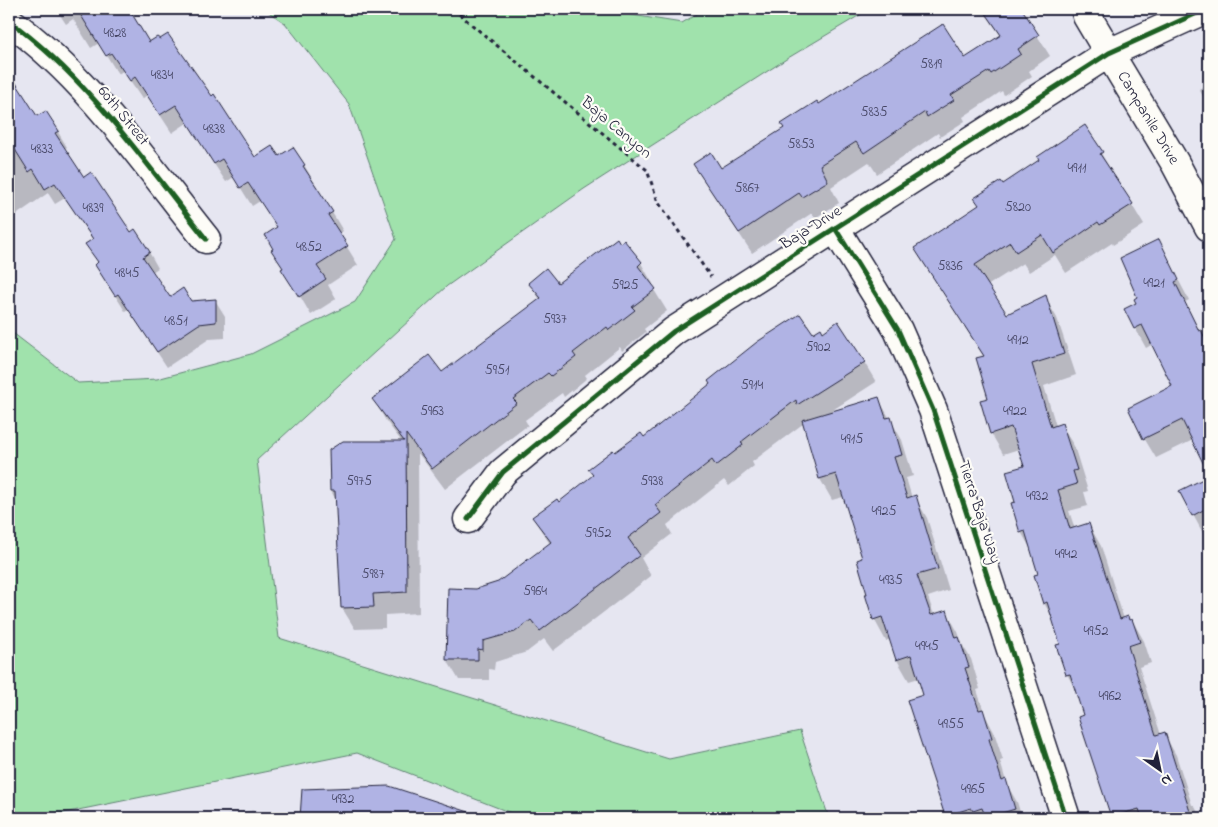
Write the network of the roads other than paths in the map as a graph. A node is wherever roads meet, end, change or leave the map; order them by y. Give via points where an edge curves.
1 (1084, 9) edge
2 (1206, 9) edge
3 (9, 20) edge
4 (1109, 53) junction
5 (1209, 227) edge
6 (835, 228) junction
7 (206, 239) dead end
8 (468, 519) dead end
9 (1066, 818) edge

1 - 4 street, Campanile Drive
2 - 4 street, Baja Drive
3 - 7 street, 60th Street via 34,39 92,96
4 - 5 street, Campanile Drive
4 - 6 street, Baja Drive
6 - 8 street, Baja Drive via 674,330 503,472
6 - 9 street, Tierra Baja Way via 898,330 933,410

